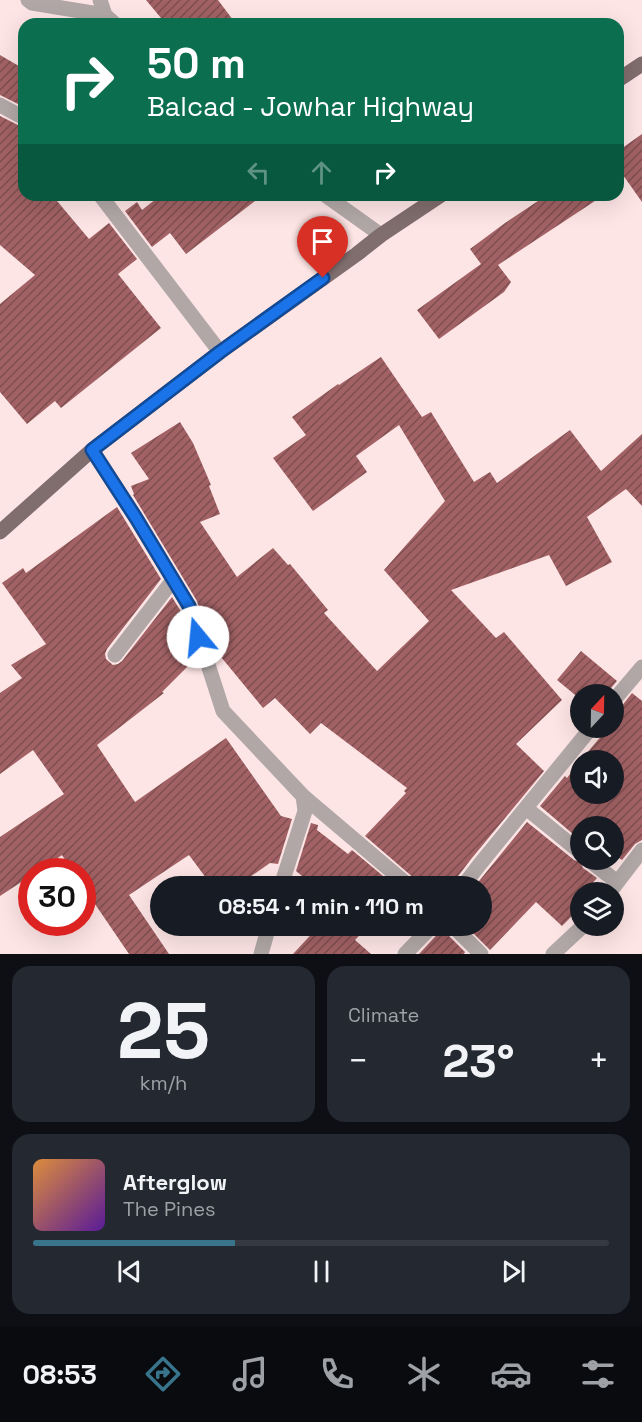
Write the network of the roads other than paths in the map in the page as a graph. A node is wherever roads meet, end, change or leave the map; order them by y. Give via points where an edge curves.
1 (28, 0) edge
2 (107, 13) edge
3 (642, 64) edge
4 (624, 76) edge
5 (0, 105) edge
6 (18, 115) edge
7 (105, 201) edge
8 (333, 201) edge
9 (432, 201) edge
10 (381, 235) junction
11 (220, 352) junction
12 (92, 450) junction
13 (0, 532) edge
14 (173, 580) junction
15 (115, 655) dead end
16 (642, 667) edge
17 (624, 688) edge
18 (583, 738) edge
19 (303, 796) junction
20 (526, 808) junction
21 (570, 844) edge
22 (642, 850) edge
23 (598, 870) edge
24 (284, 876) edge
25 (397, 876) edge
26 (471, 876) edge
27 (609, 882) edge
28 (618, 882) edge
29 (266, 936) edge
30 (422, 936) edge
31 (463, 936) edge
32 (572, 936) edge
33 (261, 954) edge
34 (405, 954) edge
35 (481, 954) edge
36 (553, 954) edge

1 - 2 street
3 - 4 main road
5 - 6 street
7 - 11 street
8 - 10 street
9 - 10 main road
10 - 11 main road
11 - 12 main road
12 - 13 main road
12 - 14 street
14 - 15 street
14 - 19 street via 189,606 223,711
16 - 17 street
18 - 20 street
19 - 24 street via 305,811
19 - 25 street
20 - 21 street
20 - 26 street
22 - 28 street
23 - 27 street
29 - 33 street
30 - 34 street
31 - 35 street
32 - 36 street

